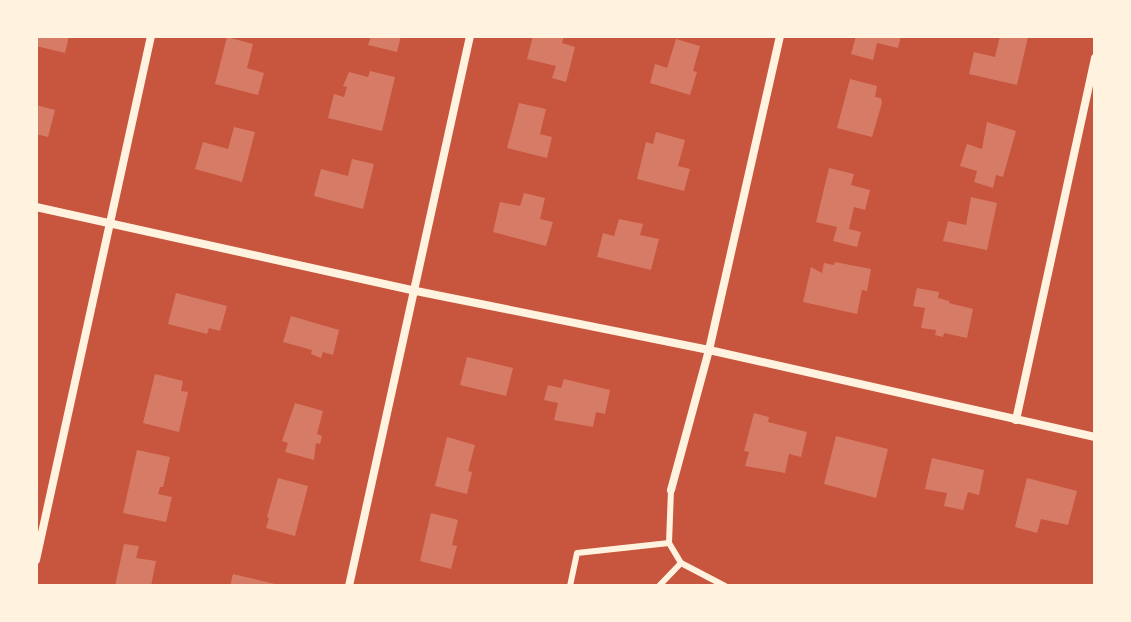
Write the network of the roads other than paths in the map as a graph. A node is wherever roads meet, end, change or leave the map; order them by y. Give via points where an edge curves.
1 (151, 36) edge
2 (470, 36) edge
3 (780, 36) edge
4 (1095, 58) edge
5 (36, 207) edge
6 (110, 224) junction
7 (416, 291) junction
8 (709, 350) junction
9 (1016, 420) junction
10 (1095, 437) edge
11 (671, 490) joint
12 (669, 543) junction
13 (36, 560) edge
14 (681, 563) junction
15 (349, 586) edge
16 (570, 586) edge
17 (659, 586) edge
18 (725, 586) edge

1 - 6 street
2 - 7 street
3 - 8 street
4 - 9 street
5 - 6 street
6 - 7 street
6 - 13 street
7 - 8 street
7 - 15 street
8 - 9 street
8 - 11 street
9 - 10 street
11 - 12 lane
12 - 14 lane
12 - 16 lane via 577,553
14 - 17 lane
14 - 18 lane

